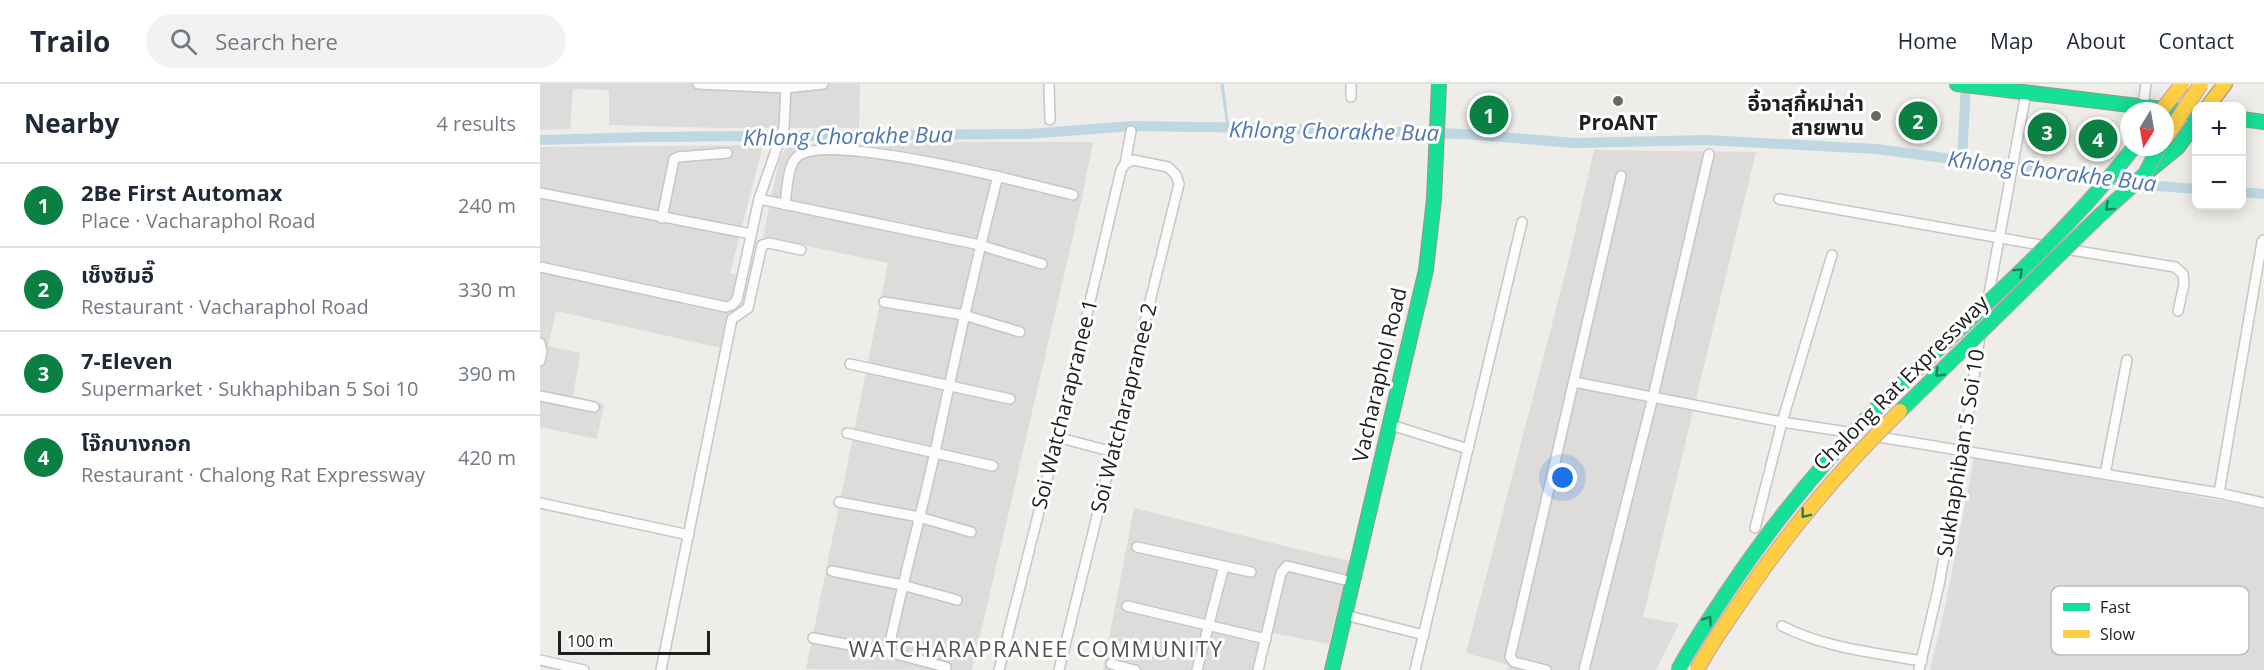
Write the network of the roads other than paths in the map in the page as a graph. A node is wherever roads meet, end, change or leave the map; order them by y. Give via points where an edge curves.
1 (698, 84) edge
2 (823, 84) edge
3 (1049, 84) edge
4 (1351, 84) edge
5 (1439, 84) edge
6 (2146, 84) edge
7 (2182, 84) edge
8 (2201, 84) edge
9 (2225, 84) edge
10 (1963, 85) edge
11 (786, 88) junction
12 (2026, 93) junction
13 (1351, 97) dead end
14 (2144, 102) edge
15 (2168, 102) edge
16 (2211, 102) edge
17 (2120, 103) edge
18 (2174, 110) edge
19 (2192, 112) edge
20 (1050, 120) dead end
21 (2246, 120) edge
22 (2264, 122) edge
23 (2174, 124) edge
24 (2192, 128) edge
25 (1131, 131) dead end
26 (727, 153) dead end
27 (1709, 154) dead end
28 (2127, 156) edge
29 (2154, 156) edge
30 (1125, 164) junction
31 (2145, 174) junction
32 (998, 176) junction
33 (1621, 176) dead end
34 (540, 193) edge
35 (1073, 195) dead end
36 (759, 199) junction
37 (1779, 199) dead end
38 (785, 205) junction
39 (662, 218) junction
40 (1522, 222) dead end
41 (751, 234) junction
42 (2000, 238) junction
43 (2264, 240) edge
44 (980, 245) junction
45 (801, 250) dead end
46 (1832, 255) dead end
47 (1042, 264) dead end
48 (540, 267) edge
49 (884, 302) dead end
50 (2178, 311) dead end
51 (964, 315) junction
52 (1020, 332) dead end
53 (540, 343) edge
54 (2127, 360) dead end
55 (540, 362) edge
56 (850, 364) dead end
57 (1574, 382) junction
58 (948, 385) junction
59 (540, 396) edge
60 (1653, 397) junction
61 (1010, 399) dead end
62 (594, 408) dead end
63 (1782, 422) junction
64 (1390, 425) junction
65 (848, 433) dead end
66 (1057, 437) junction
67 (1468, 449) junction
68 (1963, 449) junction
69 (935, 452) junction
70 (1113, 452) junction
71 (993, 466) dead end
72 (2105, 474) junction
73 (2219, 493) junction
74 (839, 502) dead end
75 (540, 503) edge
76 (2264, 503) edge
77 (919, 518) junction
78 (1755, 528) dead end
79 (971, 532) dead end
80 (689, 535) junction
81 (1137, 547) dead end
82 (1224, 566) junction
83 (832, 571) dead end
84 (1251, 572) dead end
85 (1353, 582) junction
86 (902, 585) junction
87 (957, 600) dead end
88 (1127, 606) dead end
89 (1345, 615) junction
90 (1208, 625) junction
91 (1782, 626) dead end
92 (1424, 634) junction
93 (813, 638) dead end
94 (1266, 639) junction
95 (888, 652) junction
96 (540, 660) edge
97 (1111, 664) dead end
98 (1921, 666) edge
99 (946, 667) dead end
100 (584, 670) edge
101 (661, 670) edge
102 (999, 670) edge
103 (1059, 670) edge
104 (1135, 670) edge
105 (1197, 670) edge
106 (1258, 670) edge
107 (1332, 670) edge
108 (1415, 670) edge
109 (1546, 670) edge
110 (1584, 670) edge
111 (1678, 670) edge
112 (1697, 670) edge

1 - 11 street
2 - 11 street
3 - 20 street
4 - 13 street
5 - 64 main road, Vacharaphol Road via 1426,270
6 - 14 street
7 - 15 main road, bridge
8 - 23 main road, bridge
9 - 16 main road
10 - 12 main road
11 - 36 street via 784,127
12 - 17 main road
12 - 42 street, Sukhaphiban 5 Soi 10
18 - 19 main road
21 - 22 main road
24 - 31 main road via 2178,147
25 - 30 street, Soi Watcharapranee 1
26 - 39 street via 674,159
27 - 60 street
111 -> 28 main road, Chalong Rat Expressway, bridge via 1743,567 1809,481 1866,419 2023,269
29 - 31 main road, Chalong Rat Expressway, bridge
30 - 66 street, Soi Watcharapranee 1
30 - 70 street, Soi Watcharapranee 2 via 1133,160 1168,167 1179,184
31 -> 112 main road, Chalong Rat Expressway, bridge via 1879,431 1818,498 1758,575
32 - 35 street
32 - 38 street via 879,153 809,152 798,156 791,166
32 - 44 street
33 - 57 street
34 - 39 street
36 - 38 street
36 - 41 street
37 - 42 street
38 - 44 street
39 - 41 street
40 - 67 street
41 - 48 street via 737,300 726,307
42 - 50 street via 2175,267 2183,274 2184,284
42 - 68 street, Sukhaphiban 5 Soi 10
43 - 73 street
44 - 47 street
44 - 51 street
45 - 80 street via 762,245 748,308 732,319
46 - 63 street
49 - 51 street
51 - 52 street
51 - 58 street
53 - 55 street
54 - 72 street
56 - 58 street
57 - 60 street
57 - 109 street via 1510,657 1514,662
58 - 61 street
58 - 69 street
59 - 62 street
60 - 63 street
60 - 110 street
63 - 68 street
63 - 78 street
64 - 67 street
64 - 85 main road, Vacharaphol Road
65 - 69 street
66 - 70 street
66 - 102 street, Soi Watcharapranee 1
67 - 92 street
68 - 72 street
68 - 98 street, Sukhaphiban 5 Soi 10
69 - 71 street
69 - 77 street
70 - 103 street, Soi Watcharapranee 2
72 - 73 street
73 - 76 street
74 - 77 street
75 - 80 street
77 - 79 street
77 - 86 street
80 - 101 street
81 - 82 street
82 - 84 street
82 - 90 street
83 - 86 street
85 - 89 main road, Vacharaphol Road
85 - 94 street via 1287,566 1281,573
86 - 87 street
86 - 95 street
88 - 90 street
89 - 92 street
89 - 107 main road, Vacharaphol Road
90 - 94 street
90 - 105 street
91 - 98 street via 1827,644
92 - 108 street
93 - 95 street
94 - 106 street
95 - 99 street
96 - 100 street
97 - 104 street

